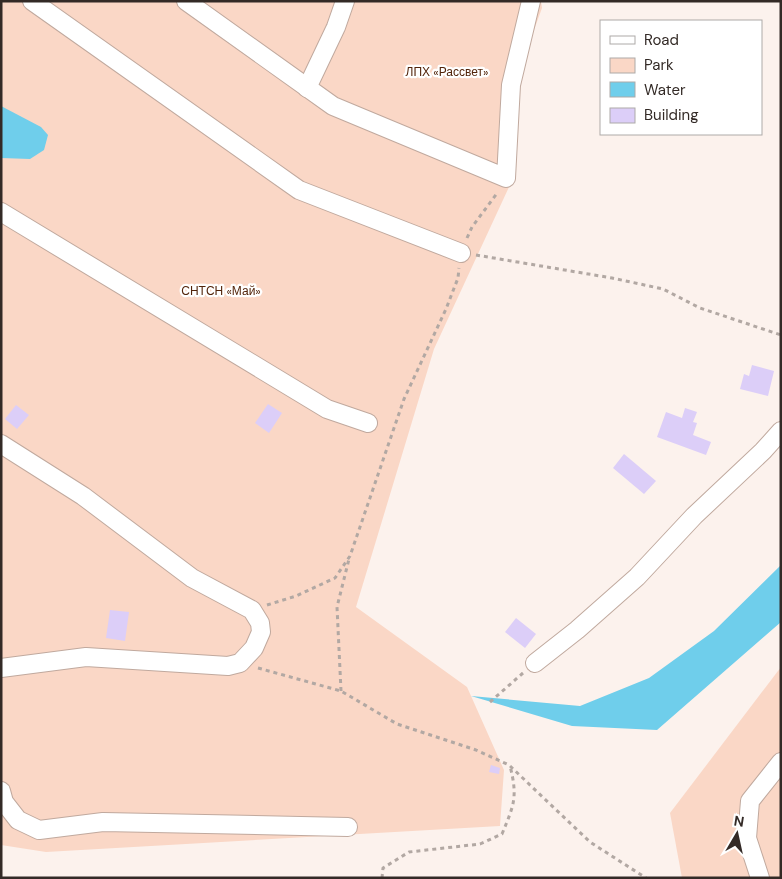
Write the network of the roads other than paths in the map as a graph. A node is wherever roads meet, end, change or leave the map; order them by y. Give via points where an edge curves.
1 (32, 1) edge
2 (186, 1) edge
3 (345, 1) edge
4 (531, 1) edge
5 (307, 88) junction
6 (1, 212) edge
7 (460, 253) road end
8 (368, 424) dead end
9 (781, 431) edge
10 (1, 444) edge
11 (535, 663) road end
12 (1, 668) edge
13 (781, 762) edge
14 (1, 790) edge
15 (348, 827) dead end
16 (760, 878) edge

1 - 7 lane via 299,190
2 - 5 lane
3 - 5 lane
4 - 5 lane via 511,85 506,178 333,106
6 - 8 lane via 327,409
9 - 11 lane via 637,577
10 - 12 lane via 83,496 192,578 252,610 261,632 254,648 240,663 228,666 86,657
13 - 16 lane via 750,801 747,838
14 - 15 lane via 4,802 18,820 39,830 103,822

